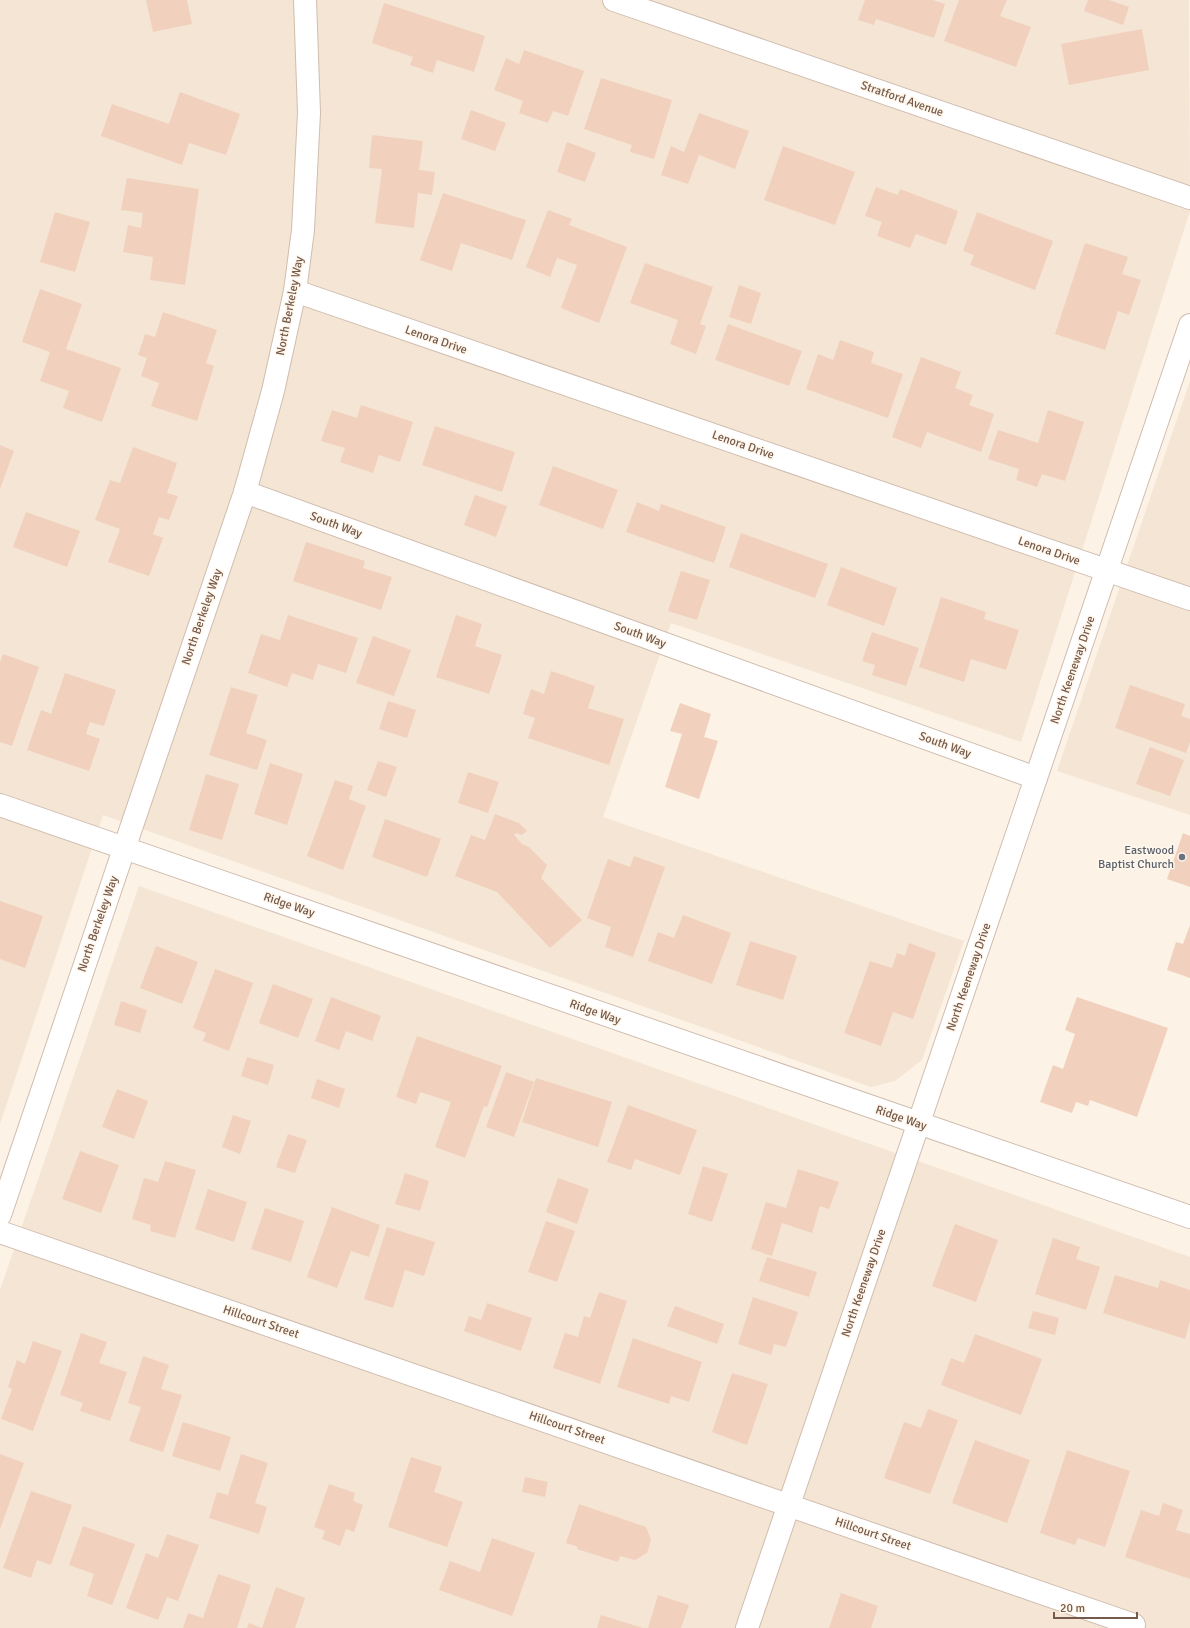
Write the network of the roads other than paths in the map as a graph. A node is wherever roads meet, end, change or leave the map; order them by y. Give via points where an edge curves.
1 (305, 0) edge
2 (614, 0) edge
3 (1190, 198) edge
4 (295, 291) junction
5 (1190, 325) edge
6 (245, 492) junction
7 (1107, 571) junction
8 (1190, 599) edge
9 (1036, 778) junction
10 (0, 805) edge
11 (124, 848) junction
12 (918, 1124) junction
13 (0, 1215) edge
14 (1190, 1218) edge
15 (0, 1232) edge
16 (789, 1505) junction
17 (1134, 1625) dead end
18 (747, 1628) edge

1 - 4 street, North Berkeley Way via 309,113 307,173
2 - 3 street, Stratford Avenue
4 - 6 street, North Berkeley Way via 273,391
4 - 7 street, Lenora Drive
5 - 7 street, North Keeneway Drive
6 - 9 street, South Way
6 - 11 street, North Berkeley Way
7 - 8 street, Lenora Drive
7 - 9 street, North Keeneway Drive
9 - 12 street, North Keeneway Drive
10 - 11 street, Ridge Way
11 - 12 street, Ridge Way
11 - 13 street, North Berkeley Way
12 - 14 street, Ridge Way
12 - 16 street, North Keeneway Drive
15 - 16 street, Hillcourt Street
16 - 17 street, Hillcourt Street
16 - 18 street, North Keeneway Drive

